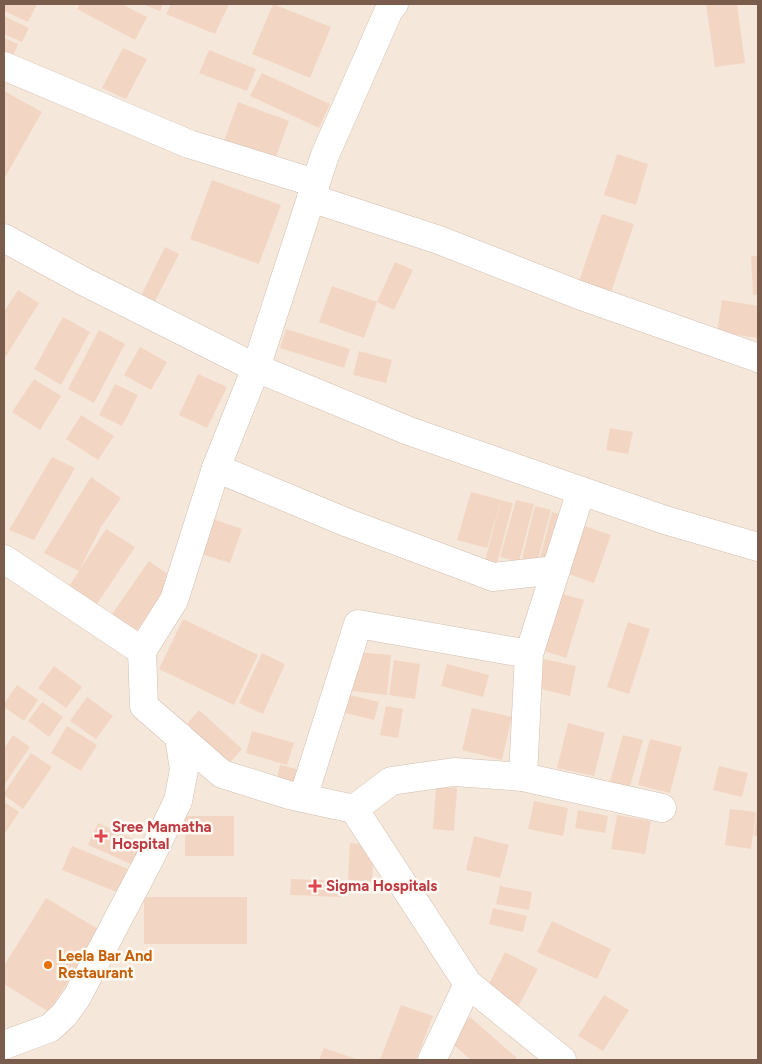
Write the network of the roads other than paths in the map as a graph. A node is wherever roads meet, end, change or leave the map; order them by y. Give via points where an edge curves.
1 (394, 4) edge
2 (4, 66) edge
3 (313, 191) junction
4 (4, 238) edge
5 (758, 358) edge
6 (256, 368) junction
7 (216, 468) junction
8 (581, 490) junction
9 (758, 547) edge
10 (4, 559) edge
11 (556, 570) junction
12 (142, 651) junction
13 (529, 654) junction
14 (178, 736) junction
15 (523, 777) junction
16 (303, 798) junction
17 (662, 808) dead end
18 (354, 809) junction
19 (468, 984) junction
20 (4, 1045) edge
21 (432, 1060) edge
22 (562, 1060) edge

1 - 3 street via 329,146
2 - 3 street via 189,144
3 - 5 street via 579,295
3 - 6 street
4 - 6 street
6 - 7 street
6 - 8 street via 409,430
7 - 11 street via 348,523 493,577
7 - 12 street via 174,600
8 - 9 street via 664,520
8 - 11 street
10 - 12 street
11 - 13 street
12 - 14 street via 144,706
13 - 15 street
13 - 16 street via 358,624
14 - 16 street via 222,774
14 - 20 street via 184,770 178,801 77,997 50,1028
15 - 17 street
15 - 18 street via 454,772 391,782
16 - 18 street
18 - 19 street
19 - 21 street
19 - 22 street

